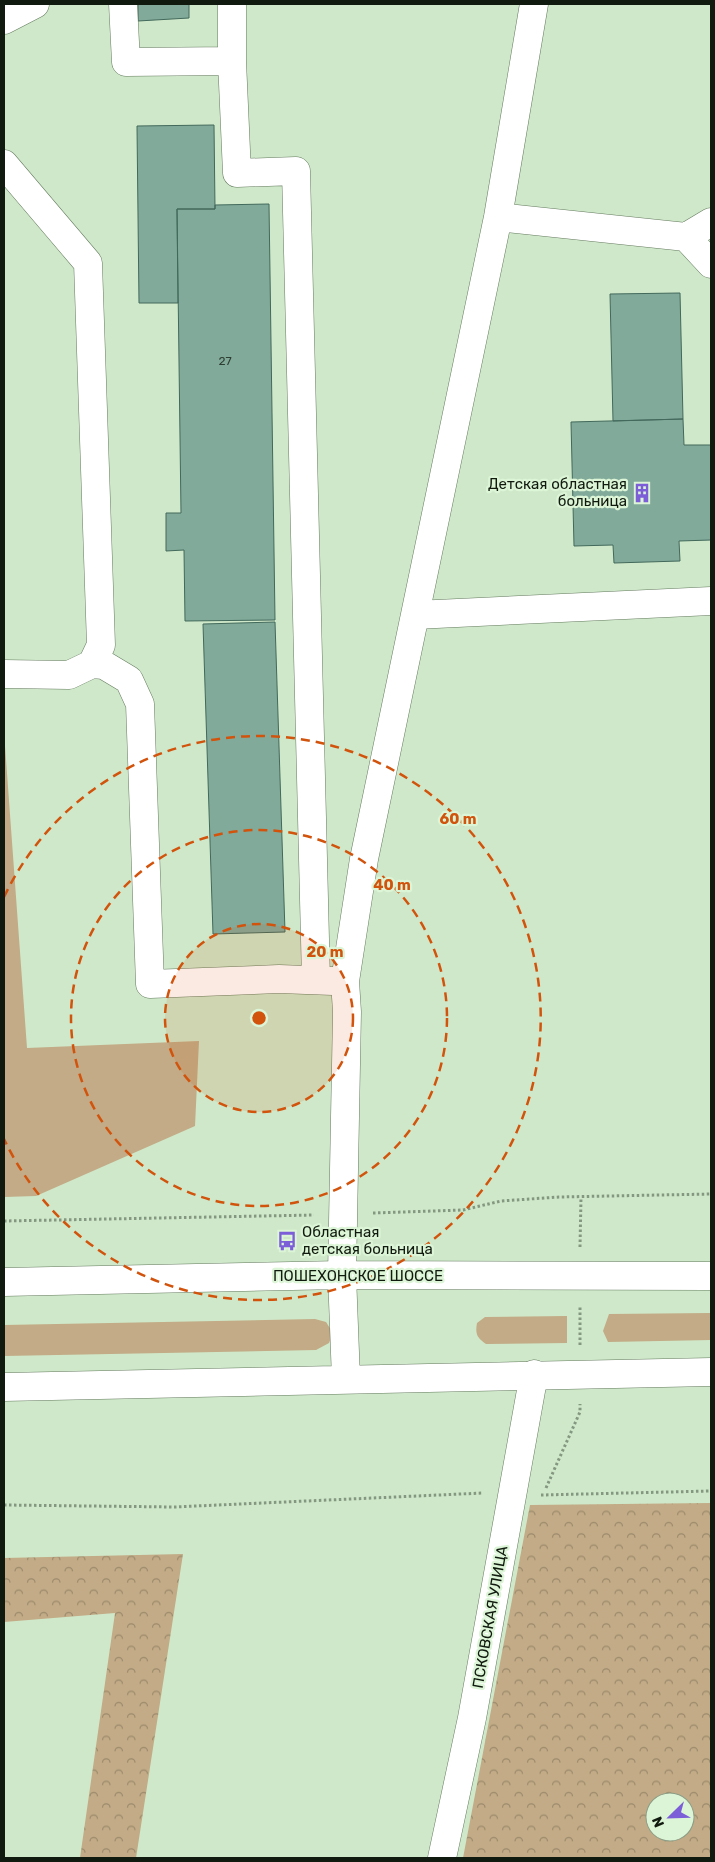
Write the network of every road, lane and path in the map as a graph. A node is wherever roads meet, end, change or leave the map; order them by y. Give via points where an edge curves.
1 (35, 4) edge
2 (124, 4) edge
3 (232, 4) edge
4 (534, 4) edge
5 (4, 20) edge
6 (232, 61) junction
7 (4, 164) edge
8 (498, 217) junction
9 (711, 222) edge
10 (686, 237) junction
11 (711, 264) edge
12 (711, 601) edge
13 (415, 614) junction
14 (92, 664) junction
15 (4, 674) edge
16 (316, 980) junction
17 (345, 981) junction
18 (711, 1194) edge
19 (343, 1214) junction
20 (4, 1221) edge
21 (342, 1275) junction
22 (711, 1276) edge
23 (4, 1282) edge
24 (711, 1372) edge
25 (534, 1374) junction
26 (346, 1379) junction
27 (4, 1387) edge
28 (711, 1491) edge
29 (513, 1492) junction
30 (4, 1505) edge
31 (442, 1858) edge

1 - 5 main road
2 - 6 main road via 126,62
3 - 6 main road
4 - 8 main road
6 - 16 main road via 236,173 296,171
7 - 14 main road via 88,263 101,645
8 - 10 main road
8 - 13 main road
9 - 10 main road
10 - 11 main road
12 - 13 main road
13 - 17 main road via 364,859
14 - 15 main road via 69,675
14 - 16 main road via 104,665 129,680 140,704 150,984
16 - 17 main road
17 - 19 main road
18 - 19 path via 549,1198 501,1201 463,1210
19 - 20 path
19 - 21 main road
21 - 22 main road, ПОШЕХОНСКОЕ ШОССЕ
21 - 23 main road, ПОШЕХОНСКОЕ ШОССЕ
21 - 26 main road
24 - 25 main road
25 - 26 main road
25 - 29 main road, ПСКОВСКАЯ УЛИЦА
26 - 27 main road
28 - 29 path via 543,1495
29 - 30 path via 174,1507
29 - 31 main road, ПСКОВСКАЯ УЛИЦА via 472,1718

